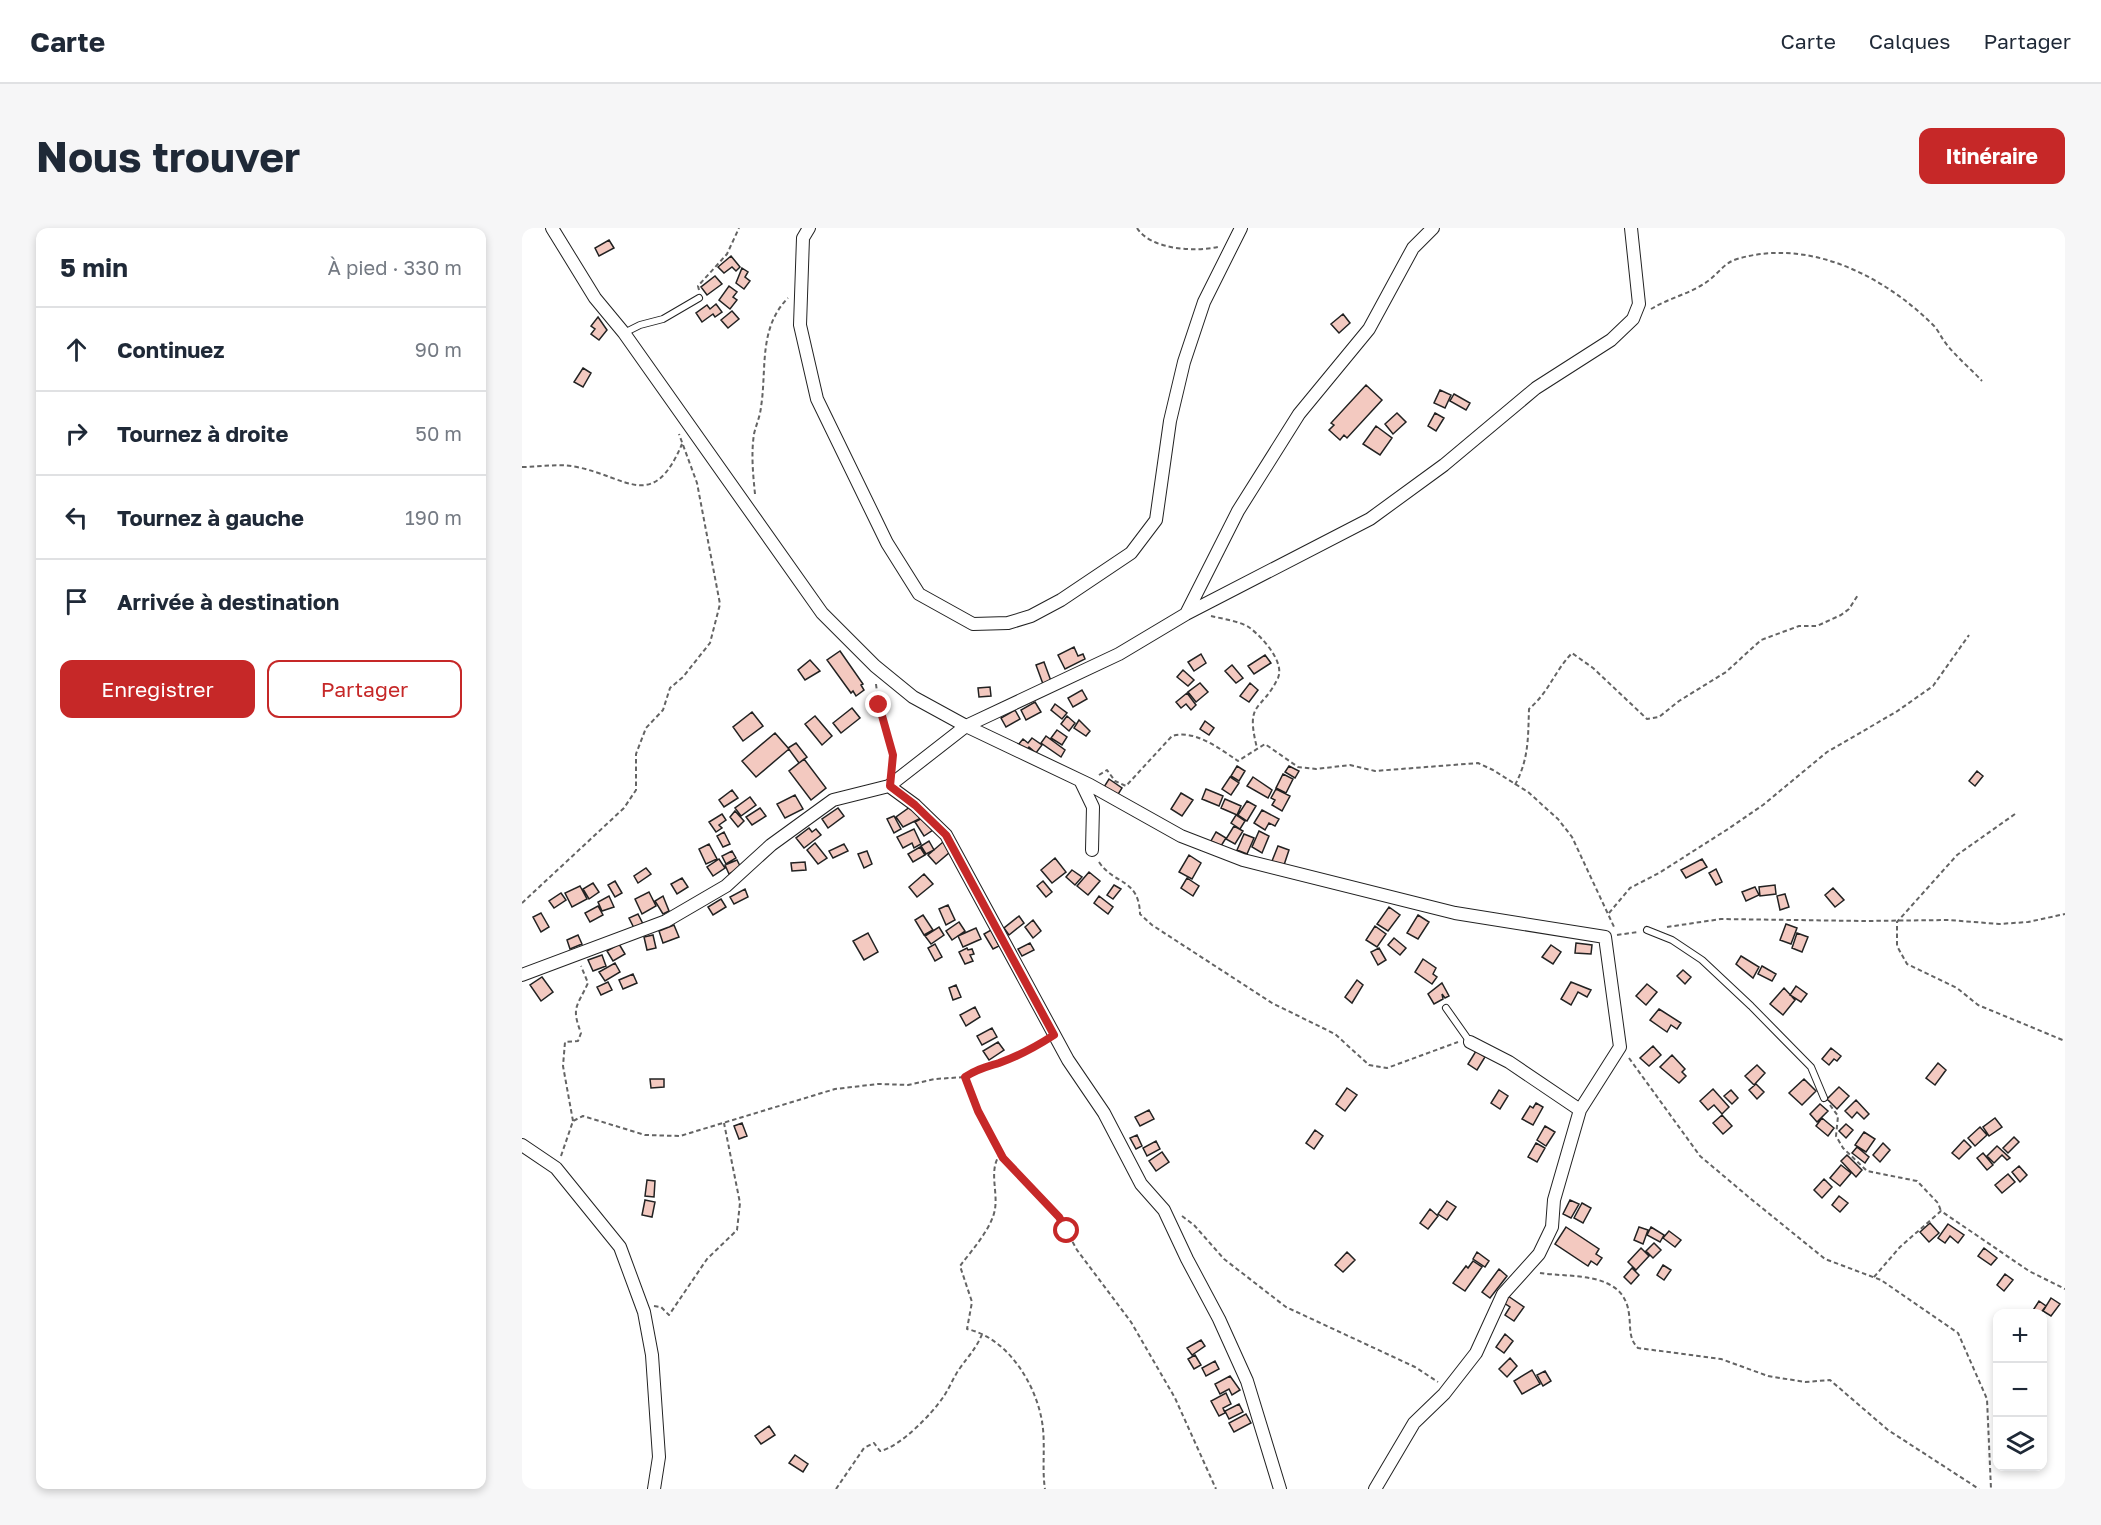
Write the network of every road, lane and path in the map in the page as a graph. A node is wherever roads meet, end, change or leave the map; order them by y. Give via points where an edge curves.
1 (552, 228) edge
2 (739, 228) edge
3 (809, 228) edge
4 (1137, 228) edge
5 (1240, 228) edge
6 (1433, 228) edge
7 (1631, 228) edge
8 (1233, 243) junction
9 (789, 296) dead end
10 (699, 298) joint
11 (1633, 319) junction
12 (624, 333) junction
13 (1982, 381) dead end
14 (677, 428) dead end
15 (682, 444) junction
16 (522, 466) edge
17 (755, 496) dead end
18 (1858, 595) dead end
19 (1186, 614) junction
20 (1969, 635) dead end
21 (874, 666) junction
22 (966, 726) junction
23 (1257, 748) junction
24 (1085, 783) junction
25 (1515, 785) junction
26 (890, 786) junction
27 (2015, 814) dead end
28 (1092, 849) joint
29 (522, 903) edge
30 (1609, 912) junction
31 (2065, 914) edge
32 (1897, 922) junction
33 (1647, 930) junction
34 (576, 955) junction
35 (522, 975) edge
36 (1446, 1008) dead end
37 (1054, 1035) junction
38 (2065, 1041) edge
39 (1470, 1042) junction
40 (1620, 1047) junction
41 (965, 1077) junction
42 (1824, 1098) joint
43 (1580, 1110) junction
44 (573, 1121) junction
45 (724, 1123) junction
46 (522, 1145) edge
47 (1001, 1154) junction
48 (556, 1168) junction
49 (1164, 1210) junction
50 (1941, 1211) junction
51 (1526, 1270) junction
52 (1874, 1278) junction
53 (2065, 1289) edge
54 (644, 1312) junction
55 (983, 1332) junction
56 (1448, 1389) junction
57 (654, 1489) edge
58 (836, 1489) edge
59 (1045, 1489) edge
60 (1216, 1489) edge
61 (1280, 1489) edge
62 (1375, 1489) edge
63 (1979, 1489) edge
64 (1990, 1489) edge

1 - 12 street via 595,298
2 - 10 path via 727,254 698,286
3 - 8 street via 803,238 800,325 817,399 887,543 920,594 973,624 1008,623 1062,600 1131,553 1156,520 1170,421 1184,362 1204,302
4 - 8 path via 1142,237 1159,244 1200,249
5 - 8 street
6 - 19 street via 1413,248 1369,329 1299,414 1238,511
7 - 11 street via 1639,304
9 - 17 path via 779,306 766,342 761,409 752,458
10 - 12 lane via 663,319
11 - 13 path via 1708,281 1725,264 1738,258 1807,254 1838,262 1898,296 1934,325 1945,343
11 - 19 street via 1611,340 1536,388 1444,465 1370,519
12 - 21 street via 822,614
14 - 15 path
15 - 16 path via 673,466 659,481 639,486 562,464
15 - 29 path via 697,483 717,577 720,604 710,643 670,688 663,710 646,728 636,754 636,790 624,808
18 - 25 path via 1841,615 1817,626 1798,626 1761,640 1726,672 1659,717 1647,719 1572,653 1559,667 1548,691 1529,709 1528,748
19 - 22 street via 1119,654
19 - 23 path via 1205,615 1250,628 1273,653 1279,677 1254,708 1252,726
20 - 30 path via 1933,686 1827,752 1728,829 1630,888
21 - 22 street via 913,697
21 - 26 path via 879,705 893,755
22 - 24 street
22 - 26 street
23 - 24 path via 1238,761 1201,739 1179,734 1172,736 1126,786 1107,771
23 - 25 path via 1266,744 1298,767 1316,769 1350,765 1375,771 1478,763
24 - 28 street via 1094,807
24 - 40 street via 1181,836 1243,860 1455,912 1605,937
25 - 30 path via 1544,805 1572,837
26 - 34 street via 833,800 771,845 726,886 666,921
26 - 37 street via 946,835
27 - 32 path via 1957,855
28 - 39 path via 1101,865 1133,888 1140,900 1140,914 1152,925 1272,1003 1335,1034 1369,1065 1388,1068 1455,1041
30 - 33 path via 1617,935
31 - 32 path via 1999,924 1949,920
32 - 33 path via 1721,918
32 - 38 path via 1897,946 1907,964 1957,988 1978,1005
33 - 42 lane via 1672,940 1702,960 1768,1021 1811,1067
34 - 35 street
34 - 44 path via 588,983 574,1015 581,1034 578,1041 565,1042 563,1066
36 - 39 lane
37 - 41 path via 1034,1048 997,1064 979,1067
37 - 49 street via 1104,1113 1142,1184
39 - 43 street via 1509,1062
40 - 43 street
40 - 52 path via 1700,1156 1825,1259
41 - 45 path via 835,1089
41 - 47 path
42 - 50 path via 1838,1116 1836,1136 1843,1148 1867,1171 1917,1181
43 - 51 street via 1554,1200 1552,1227
44 - 45 path via 583,1116 660,1137 680,1136
44 - 48 path
45 - 54 path via 740,1203 737,1230 706,1259 669,1315 661,1307 653,1306
46 - 48 street
47 - 55 path via 994,1170 995,1210 960,1266 972,1302 967,1329
47 - 60 path via 1059,1217 1077,1250 1122,1308 1175,1398
48 - 54 street via 620,1247
49 - 56 path via 1194,1225 1224,1259 1286,1307 1415,1367
49 - 61 street via 1247,1381
50 - 52 path via 1900,1247
50 - 53 path via 2029,1271
51 - 56 street via 1503,1294 1476,1353
51 - 63 path via 1585,1275 1616,1288 1628,1304 1631,1340 1638,1348 1721,1359 1768,1376 1805,1382 1830,1380 1888,1430
52 - 64 path via 1958,1333 1987,1400
54 - 57 street via 652,1355 659,1457
55 - 58 path via 975,1352 960,1367 942,1398 909,1434 887,1449 880,1451 874,1443 864,1448
55 - 59 path via 1016,1362 1040,1412
56 - 62 street via 1414,1423

